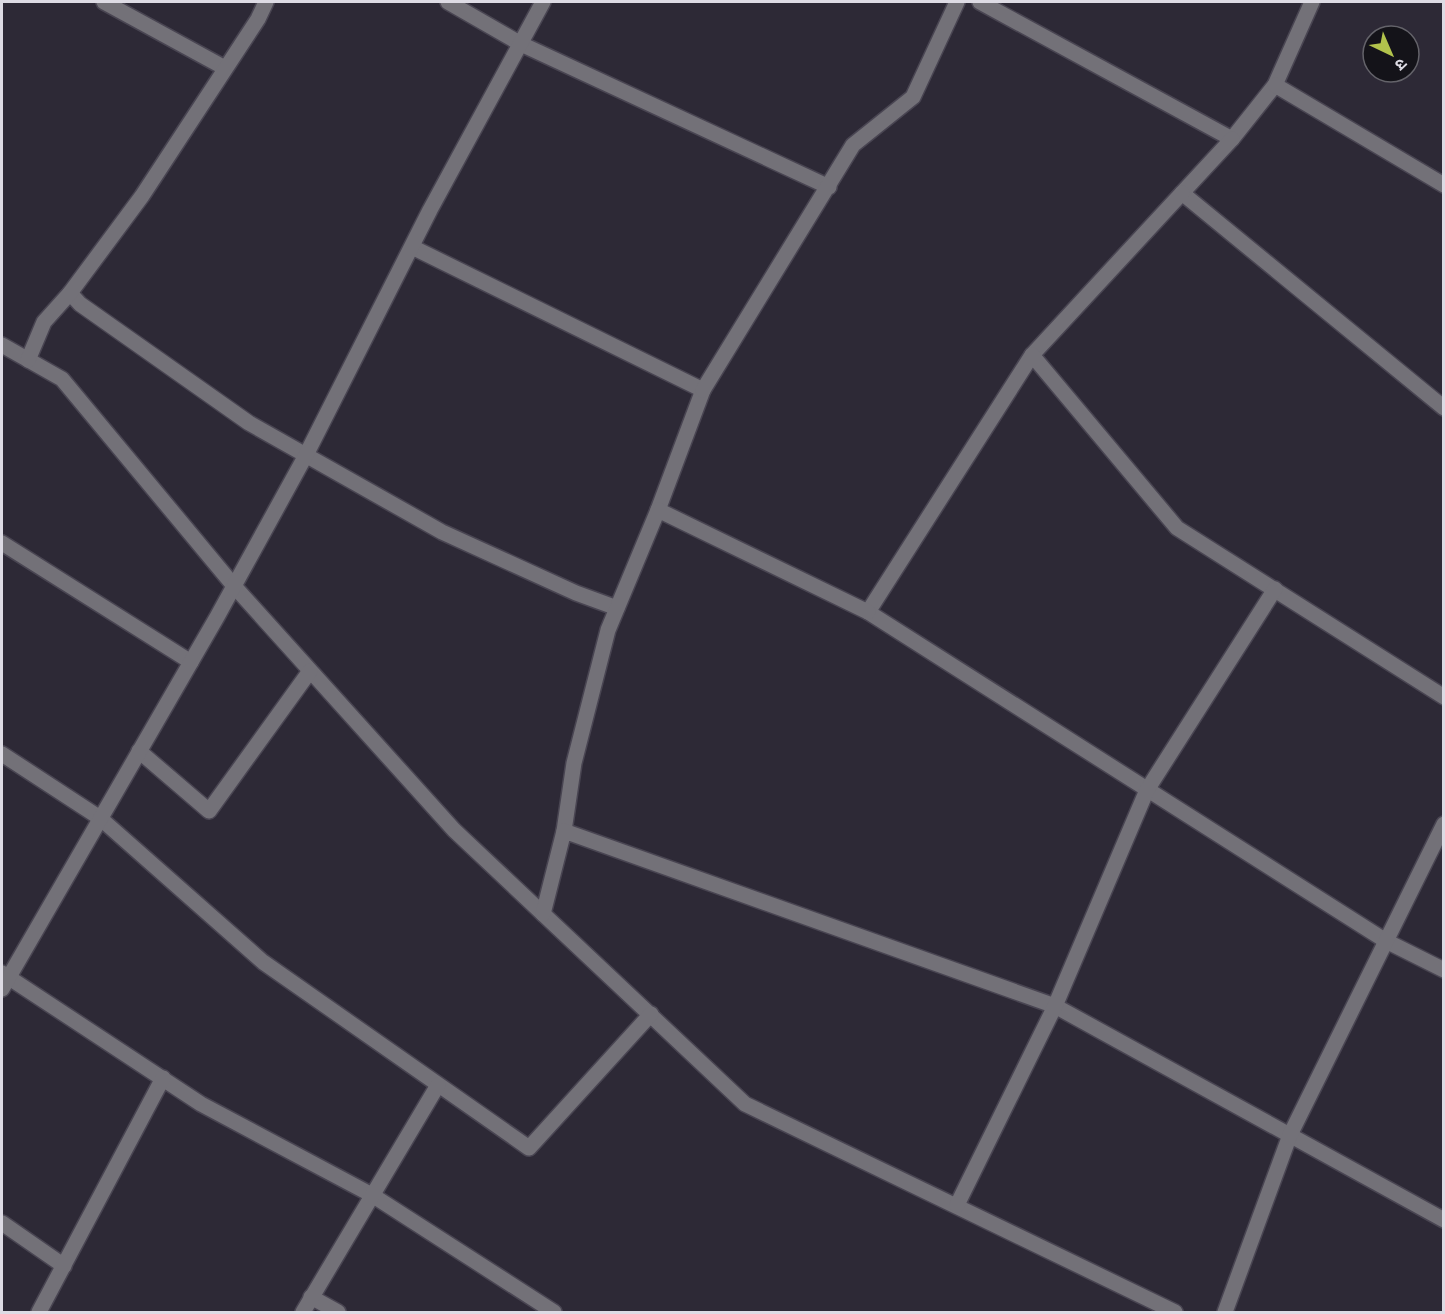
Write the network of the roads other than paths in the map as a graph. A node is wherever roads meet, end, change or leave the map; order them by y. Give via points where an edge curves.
1 (104, 2) edge
2 (266, 2) edge
3 (448, 2) edge
4 (543, 2) edge
5 (957, 2) edge
6 (980, 2) edge
7 (1312, 2) edge
8 (521, 44) junction
9 (225, 69) junction
10 (1275, 85) junction
11 (1232, 139) junction
12 (1443, 185) edge
13 (829, 187) junction
14 (1182, 193) junction
15 (412, 247) junction
16 (70, 293) junction
17 (2, 345) edge
18 (1032, 355) junction
19 (28, 360) junction
20 (703, 390) junction
21 (1443, 408) edge
22 (306, 455) junction
23 (658, 510) junction
24 (2, 543) edge
25 (234, 586) junction
26 (1275, 589) junction
27 (617, 608) junction
28 (868, 612) junction
29 (191, 662) junction
30 (310, 672) junction
31 (1443, 697) edge
32 (140, 751) junction
33 (2, 754) edge
34 (1147, 790) junction
35 (100, 818) junction
36 (1443, 824) edge
37 (564, 831) junction
38 (543, 914) junction
39 (1386, 941) junction
40 (1443, 970) edge
41 (4, 980) edge
42 (1055, 1006) junction
43 (651, 1014) junction
44 (162, 1078) junction
45 (438, 1085) junction
46 (1290, 1135) junction
47 (372, 1195) junction
48 (957, 1205) junction
49 (1443, 1220) edge
50 (2, 1223) edge
51 (64, 1266) junction
52 (311, 1297) junction
53 (39, 1312) edge
54 (303, 1312) edge
55 (338, 1312) edge
56 (554, 1312) edge
57 (1175, 1312) edge
58 (1225, 1312) edge

1 - 9 street
2 - 9 street
3 - 8 street
4 - 8 street
5 - 13 street via 913,97 853,145
6 - 11 street
7 - 10 street
8 - 13 street
8 - 15 street
9 - 16 street via 142,196
10 - 11 street
10 - 12 street
11 - 14 street
13 - 20 street
14 - 18 street
14 - 21 street
15 - 20 street
15 - 22 street
16 - 19 street via 44,322
16 - 22 street via 80,304 249,423
17 - 19 street
18 - 26 street via 1177,528
18 - 28 street
19 - 25 street via 62,379
20 - 23 street
22 - 25 street
22 - 27 street via 442,532
23 - 27 street
23 - 28 street
24 - 29 street
25 - 29 street
25 - 30 street
26 - 31 street
26 - 34 street
27 - 37 street via 574,764
28 - 34 street
29 - 32 street
30 - 32 street via 209,811
30 - 38 street via 454,830
32 - 35 street
33 - 35 street
34 - 39 street
34 - 42 street
35 - 41 street
35 - 45 street via 262,962
36 - 39 street
37 - 38 street
37 - 42 street
38 - 43 street
39 - 40 street
39 - 46 street
41 - 44 street
42 - 46 street
42 - 48 street
43 - 45 street via 529,1148
43 - 48 street via 745,1104
44 - 47 street via 201,1104
44 - 51 street
45 - 47 street
46 - 49 street
46 - 58 street
47 - 52 street
47 - 56 street
48 - 57 street
50 - 51 street
51 - 53 street
52 - 54 street
52 - 55 street

